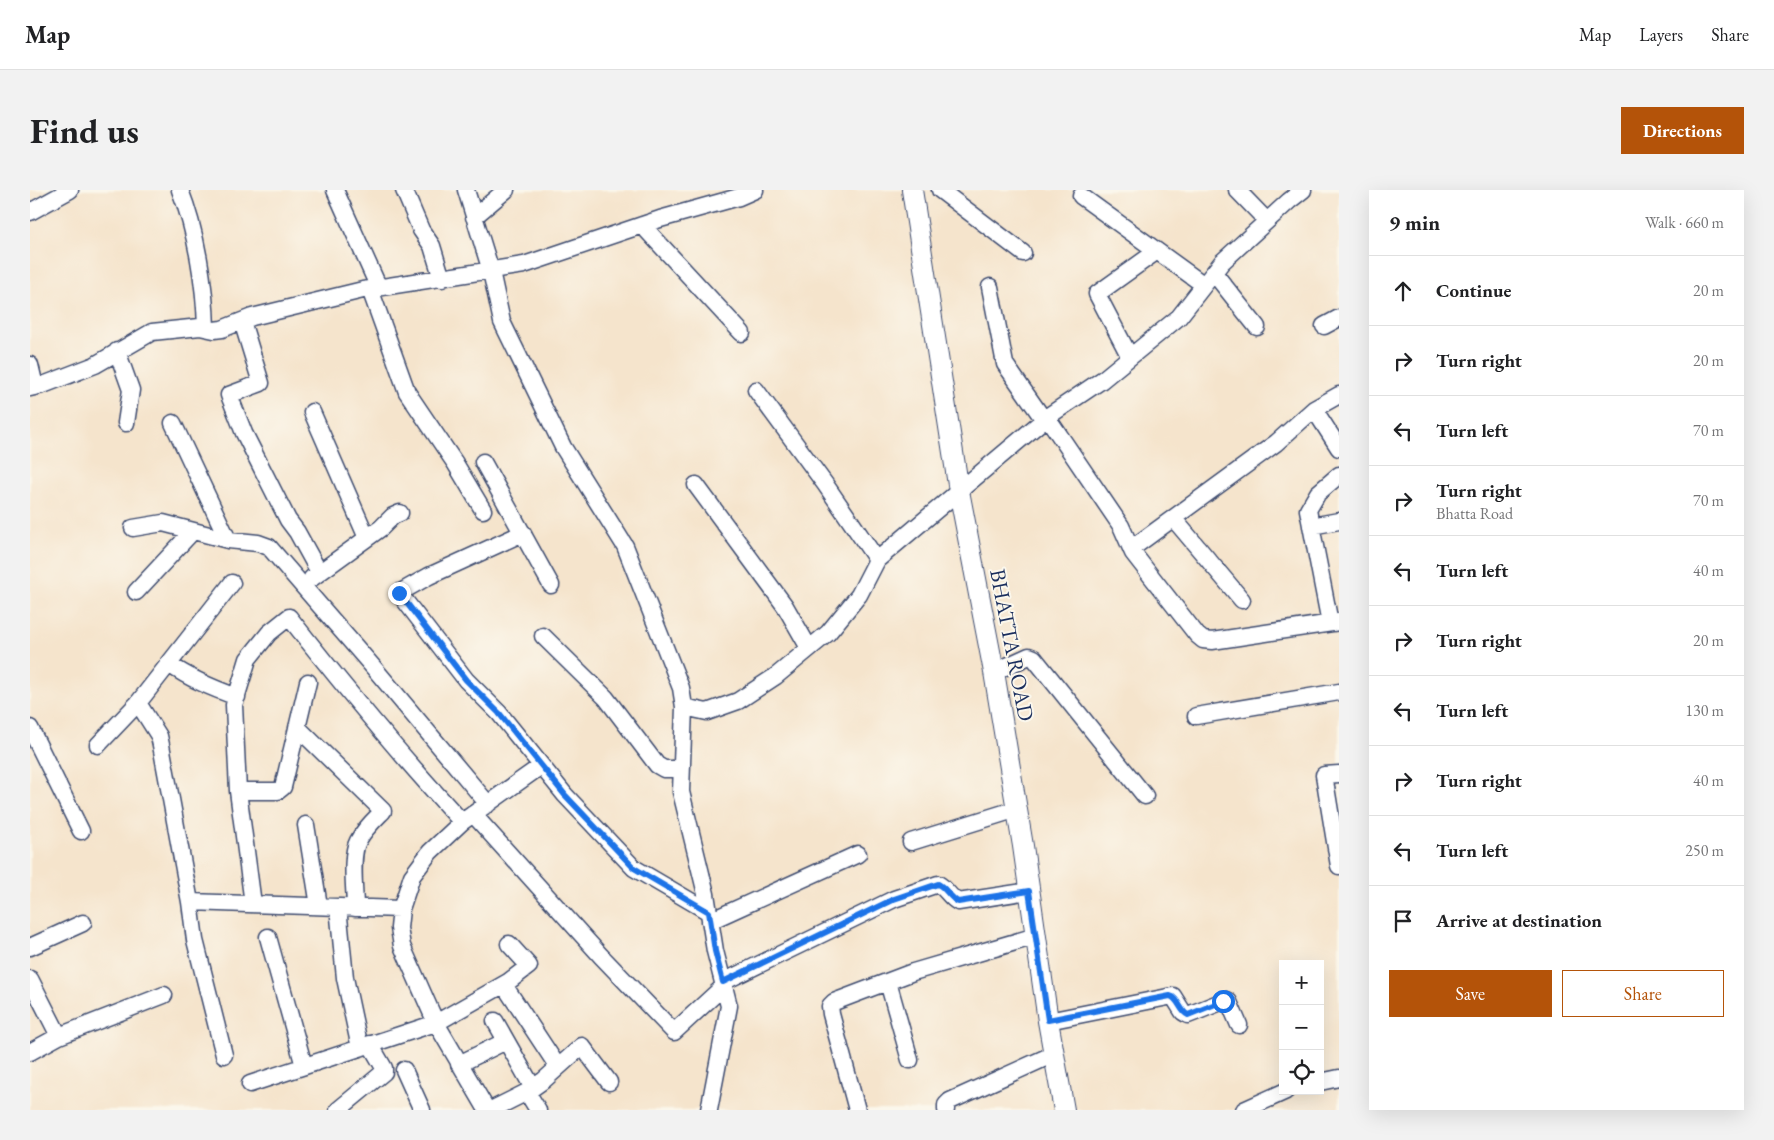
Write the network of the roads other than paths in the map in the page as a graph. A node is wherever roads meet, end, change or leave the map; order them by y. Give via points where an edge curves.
1 (70, 190) edge
2 (180, 190) edge
3 (335, 190) edge
4 (404, 190) edge
5 (466, 190) edge
6 (506, 190) edge
7 (755, 190) edge
8 (912, 190) edge
9 (940, 190) edge
10 (1303, 190) edge
11 (1242, 193) edge
12 (1081, 196) dead end
13 (30, 212) edge
14 (474, 217) junction
15 (1267, 220) junction
16 (642, 225) junction
17 (1158, 251) junction
18 (1023, 253) dead end
19 (491, 271) junction
20 (442, 279) junction
21 (1209, 279) junction
22 (990, 287) dead end
23 (374, 288) junction
24 (1339, 318) edge
25 (242, 321) junction
26 (1324, 326) dead end
27 (1257, 327) dead end
28 (206, 328) junction
29 (742, 332) dead end
30 (117, 352) junction
31 (1130, 357) junction
32 (30, 365) edge
33 (33, 387) edge
34 (756, 390) dead end
35 (1339, 395) edge
36 (1314, 408) junction
37 (312, 412) dead end
38 (1046, 419) junction
39 (126, 423) dead end
40 (173, 423) dead end
41 (1339, 448) edge
42 (483, 462) dead end
43 (1339, 475) edge
44 (696, 485) dead end
45 (958, 491) junction
46 (483, 510) dead end
47 (400, 513) dead end
48 (1173, 518) junction
49 (1339, 521) edge
50 (1311, 526) junction
51 (133, 528) dead end
52 (193, 531) junction
53 (522, 533) junction
54 (367, 538) junction
55 (228, 540) junction
56 (1131, 549) junction
57 (877, 560) junction
58 (319, 572) junction
59 (232, 583) dead end
60 (302, 585) junction
61 (552, 585) dead end
62 (136, 592) dead end
63 (1242, 600) dead end
64 (1336, 624) edge
65 (543, 636) dead end
66 (809, 648) junction
67 (169, 664) junction
68 (994, 672) junction
69 (308, 682) dead end
70 (1339, 692) edge
71 (236, 697) junction
72 (138, 703) junction
73 (684, 707) junction
74 (1196, 716) dead end
75 (297, 727) junction
76 (30, 728) edge
77 (98, 745) dead end
78 (541, 766) junction
79 (681, 769) junction
80 (1339, 774) edge
81 (238, 791) junction
82 (1145, 796) dead end
83 (488, 804) junction
84 (1017, 809) junction
85 (467, 818) junction
86 (306, 825) dead end
87 (81, 831) dead end
88 (911, 842) dead end
89 (858, 854) dead end
90 (1339, 866) edge
91 (1029, 891) junction
92 (190, 902) junction
93 (252, 904) junction
94 (319, 906) junction
95 (338, 907) junction
96 (355, 908) junction
97 (401, 909) junction
98 (710, 917) junction
99 (83, 923) dead end
100 (1036, 936) junction
101 (268, 937) dead end
102 (509, 944) dead end
103 (30, 947) edge
104 (30, 979) edge
105 (888, 982) junction
106 (723, 984) junction
107 (504, 985) junction
108 (164, 995) dead end
109 (1048, 1020) junction
110 (495, 1022) dead end
111 (436, 1023) junction
112 (1239, 1024) dead end
113 (59, 1036) junction
114 (506, 1040) junction
115 (365, 1046) junction
116 (30, 1052) edge
117 (1054, 1054) junction
118 (224, 1055) dead end
119 (910, 1060) dead end
120 (459, 1064) junction
121 (304, 1066) junction
122 (558, 1067) junction
123 (404, 1070) dead end
124 (1339, 1078) edge
125 (1324, 1081) edge
126 (609, 1082) dead end
127 (250, 1084) dead end
128 (530, 1090) junction
129 (1279, 1094) edge
130 (359, 1103) edge
131 (704, 1108) edge
132 (338, 1110) edge
133 (422, 1110) edge
134 (487, 1110) edge
135 (491, 1110) edge
136 (538, 1110) edge
137 (857, 1110) edge
138 (946, 1110) edge
139 (1064, 1110) edge
140 (1244, 1110) edge

1 - 13 street
2 - 28 street via 188,210 204,291
3 - 23 street
4 - 20 street via 421,230 432,246
5 - 14 street
6 - 14 street
7 - 16 street
8 - 45 main road, BHATTA ROAD
9 - 18 street
10 - 15 street
11 - 15 street
12 - 17 street
14 - 19 street
15 - 21 street via 1222,262
16 - 19 street via 524,265
16 - 29 street
17 - 21 street
17 - 31 street via 1096,294
19 - 20 street
19 - 73 street via 502,322 563,447 625,546 681,688
20 - 23 street
21 - 27 street
21 - 31 street via 1179,317
22 - 38 street via 1005,364
23 - 25 street
23 - 46 street via 407,392
24 - 26 street
25 - 28 street via 222,329
25 - 58 street via 261,383 229,395 244,433 288,520
28 - 30 street via 152,332
30 - 33 street via 96,365
30 - 39 street via 132,390
31 - 38 street
32 - 33 street
34 - 57 street
35 - 36 street
36 - 41 street
36 - 48 street via 1276,443
37 - 54 street
38 - 45 street
38 - 56 street via 1111,510
40 - 55 street
42 - 53 street
43 - 50 street via 1318,493 1308,510
44 - 66 street via 785,606
45 - 57 street
45 - 68 main road, BHATTA ROAD
47 - 54 street
48 - 56 street
48 - 63 street
49 - 50 street
50 - 64 street
51 - 52 street via 163,523
52 - 55 street
52 - 62 street
53 - 61 street
53 - 78 street via 399,593 466,680 499,713
54 - 58 street
55 - 60 street via 258,543 269,548
56 - 64 street via 1203,640
57 - 66 street via 859,595 828,632
58 - 60 street
59 - 67 street
60 - 83 street
65 - 79 street via 606,698 657,765 664,769
66 - 73 street via 776,676 738,700 707,712
67 - 71 street via 184,675
67 - 72 street
68 - 82 street via 1023,657 1034,658
68 - 84 main road, BHATTA ROAD
69 - 75 street
70 - 74 street
71 - 81 street
71 - 85 street via 248,659 269,633 289,617 403,757
72 - 77 street
72 - 92 street via 162,745
73 - 79 street
75 - 81 street via 283,787 278,791
75 - 96 street via 383,810 357,842 354,853
76 - 87 street
78 - 83 street
78 - 98 street via 634,868
79 - 98 street via 681,792
80 - 90 street via 1324,775
81 - 93 street
83 - 85 street
84 - 88 street
84 - 91 main road, BHATTA ROAD
85 - 97 street via 430,852 412,876
85 - 106 street via 674,1032
86 - 94 street
89 - 98 street
91 - 100 main road, BHATTA ROAD
91 - 106 street via 958,902 938,884 894,899
92 - 93 street
92 - 118 street via 195,940
93 - 94 street
94 - 95 street
95 - 96 street
95 - 115 street via 345,978
96 - 97 street
97 - 111 street via 399,928 402,946
98 - 106 street
99 - 103 street
100 - 105 street
100 - 109 main road, BHATTA ROAD
101 - 121 street
102 - 107 street via 529,966
104 - 113 street
105 - 119 street
105 - 137 street via 830,1006
106 - 131 street via 729,1006
107 - 111 street
107 - 122 street
108 - 113 street
109 - 112 street via 1173,996 1188,1015 1226,1000
109 - 117 main road, BHATTA ROAD
110 - 114 street
111 - 115 street
111 - 120 street
113 - 116 street
114 - 120 street
114 - 128 street
115 - 121 street
115 - 130 street via 384,1072
117 - 138 street via 950,1101
117 - 139 main road, BHATTA ROAD
120 - 134 street
121 - 127 street
122 - 126 street via 582,1046
122 - 128 street
123 - 133 street
124 - 125 street
128 - 135 street
128 - 136 street
129 - 140 street
130 - 132 street

